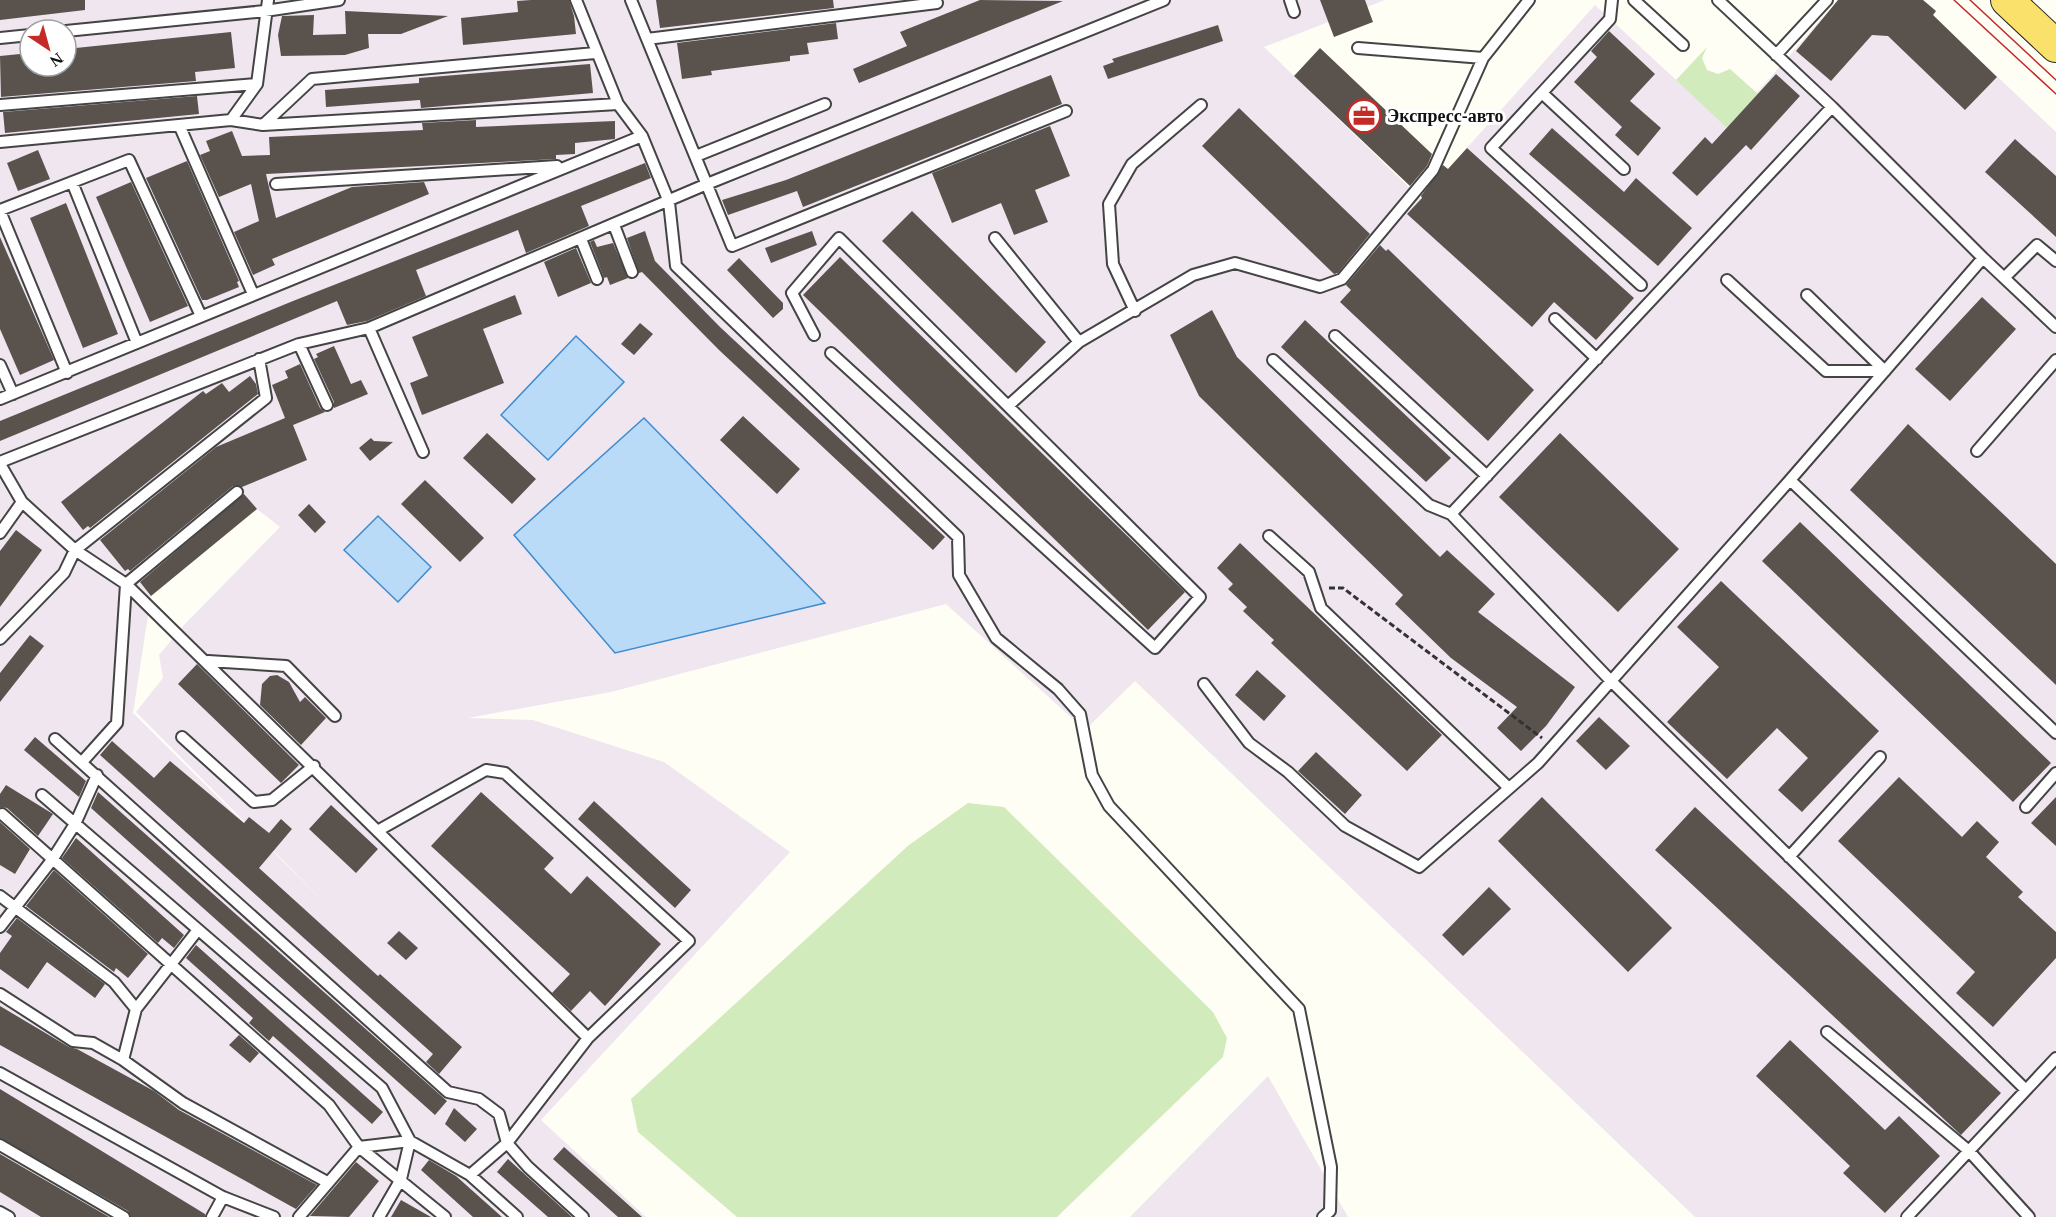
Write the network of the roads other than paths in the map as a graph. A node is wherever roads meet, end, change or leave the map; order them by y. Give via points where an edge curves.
1 (339, 0) edge
2 (576, 0) edge
3 (631, 0) edge
4 (1164, 0) edge
5 (1290, 0) edge
6 (1528, 0) edge
7 (1612, 0) edge
8 (1634, 0) edge
9 (1718, 0) edge
10 (1827, 0) edge
11 (2007, 0) edge
12 (937, 3) dead end
13 (266, 5) edge
14 (1294, 12) dead end
15 (78, 29) edge
16 (18, 36) edge
17 (0, 38) edge
18 (647, 39) junction
19 (1683, 45) dead end
20 (2056, 46) edge
21 (1358, 48) dead end
22 (595, 53) junction
23 (1776, 55) junction
24 (1483, 58) junction
25 (257, 84) junction
26 (1542, 93) junction
27 (618, 104) junction
28 (825, 104) dead end
29 (0, 105) edge
30 (1201, 105) dead end
31 (1832, 107) junction
32 (1066, 111) dead end
33 (231, 120) junction
34 (263, 125) junction
35 (180, 127) junction
36 (642, 136) junction
37 (0, 142) edge
38 (696, 156) junction
39 (567, 165) junction
40 (1624, 169) dead end
41 (72, 182) junction
42 (276, 184) dead end
43 (707, 184) junction
44 (669, 202) junction
45 (0, 211) edge
46 (614, 225) junction
47 (995, 238) dead end
48 (581, 239) junction
49 (1983, 258) junction
50 (2056, 261) edge
51 (632, 272) dead end
52 (2004, 278) junction
53 (597, 279) dead end
54 (1727, 280) dead end
55 (1641, 285) dead end
56 (253, 294) junction
57 (1807, 295) dead end
58 (1135, 311) junction
59 (201, 316) junction
60 (1555, 319) dead end
61 (2056, 327) edge
62 (369, 328) junction
63 (814, 334) dead end
64 (1335, 336) dead end
65 (1079, 342) junction
66 (137, 343) junction
67 (299, 344) junction
68 (831, 353) dead end
69 (259, 359) junction
70 (1597, 359) junction
71 (1273, 360) dead end
72 (2056, 360) edge
73 (0, 365) edge
74 (1885, 371) junction
75 (67, 373) junction
76 (13, 394) junction
77 (0, 399) edge
78 (327, 405) dead end
79 (1008, 406) junction
80 (1977, 451) dead end
81 (423, 452) dead end
82 (0, 463) edge
83 (1487, 476) junction
84 (1790, 480) junction
85 (237, 492) dead end
86 (22, 502) junction
87 (1451, 514) junction
88 (0, 533) edge
89 (1269, 536) dead end
90 (75, 550) junction
91 (126, 584) junction
92 (0, 639) edge
93 (208, 661) junction
94 (1611, 681) junction
95 (1204, 684) dead end
96 (335, 716) dead end
97 (2056, 733) edge
98 (182, 736) dead end
99 (55, 739) dead end
100 (1880, 757) dead end
101 (82, 762) junction
102 (314, 766) junction
103 (2056, 773) edge
104 (97, 775) junction
105 (1509, 788) junction
106 (42, 795) dead end
107 (2026, 807) dead end
108 (2, 814) dead end
109 (75, 824) junction
110 (379, 830) junction
111 (1789, 856) junction
112 (52, 860) junction
113 (0, 896) edge
114 (15, 908) junction
115 (0, 927) edge
116 (197, 932) junction
117 (171, 962) junction
118 (0, 994) edge
119 (136, 1009) junction
120 (1827, 1032) dead end
121 (588, 1038) junction
122 (2056, 1058) edge
123 (123, 1060) junction
124 (0, 1073) edge
125 (2026, 1090) junction
126 (410, 1141) junction
127 (507, 1143) junction
128 (0, 1145) edge
129 (359, 1147) junction
130 (1969, 1151) junction
131 (470, 1175) junction
132 (401, 1179) junction
133 (327, 1182) junction
134 (223, 1197) junction
135 (0, 1212) edge
136 (1329, 1215) edge
137 (9, 1217) edge
138 (124, 1217) edge
139 (212, 1217) edge
140 (274, 1217) edge
141 (299, 1217) edge
142 (379, 1217) edge
143 (445, 1217) edge
144 (516, 1217) edge
145 (583, 1217) edge
146 (1907, 1217) edge
147 (2029, 1217) edge

1 - 13 lane
2 - 22 lane
3 - 18 lane
4 - 43 lane
5 - 14 lane
6 - 24 lane
7 - 26 lane via 1610,19
8 - 19 lane
9 - 23 lane
10 - 23 lane
11 - 20 main road
12 - 18 lane
13 - 15 lane
13 - 25 lane
16 - 17 lane
18 - 38 lane
21 - 24 lane
22 - 27 lane
22 - 34 lane via 312,79
23 - 31 lane
24 - 58 lane via 1433,170 1342,279 1320,287 1235,263 1193,275
25 - 29 lane
25 - 33 lane
26 - 40 lane
26 - 55 lane via 1491,148
27 - 34 lane
27 - 36 lane
28 - 38 lane
30 - 58 lane via 1132,164 1108,204 1113,264
31 - 49 lane
31 - 70 lane
32 - 43 lane via 732,246
33 - 34 lane
33 - 35 lane
35 - 37 lane
35 - 56 lane
36 - 39 lane
36 - 44 lane
38 - 43 lane
39 - 42 lane
39 - 56 lane
41 - 45 lane
41 - 59 lane via 129,160
41 - 66 lane
43 - 44 lane
44 - 46 lane
44 - 136 lane via 676,266 958,537 959,575 996,638 1058,689 1080,714 1092,775 1109,806 1299,1009 1330,1167
45 - 75 lane
46 - 48 lane
46 - 51 lane
47 - 65 lane
48 - 53 lane
48 - 62 lane
49 - 52 lane
49 - 74 lane
50 - 52 lane via 2037,245
52 - 61 lane
54 - 74 lane via 1826,370
56 - 59 lane
57 - 74 lane
58 - 65 lane
59 - 66 lane
60 - 70 lane
62 - 67 lane
62 - 81 lane
63 - 79 lane via 792,293 839,238
64 - 83 lane
65 - 79 lane
66 - 75 lane
67 - 69 lane
67 - 78 lane
68 - 79 lane via 1155,648 1200,597
69 - 82 lane
69 - 90 lane via 266,398
70 - 83 lane
71 - 87 lane via 1429,505
72 - 80 lane
73 - 76 lane
74 - 84 lane
75 - 76 lane
76 - 77 lane
82 - 86 lane
83 - 87 lane
84 - 94 lane
84 - 97 lane
85 - 91 lane
86 - 88 lane
86 - 90 lane
87 - 94 lane
89 - 105 lane via 1309,572 1322,608
90 - 91 lane
90 - 92 lane via 64,573
91 - 93 lane
91 - 101 lane via 117,723
93 - 96 lane via 286,666
93 - 102 lane
94 - 105 lane
94 - 111 lane
95 - 105 lane via 1249,743 1288,772 1345,826 1419,867
98 - 102 lane via 254,802 272,800
99 - 101 lane
100 - 111 lane
101 - 104 lane
102 - 110 lane
103 - 107 lane
104 - 109 lane
104 - 127 lane via 448,1092 479,1099 499,1114
106 - 109 lane
108 - 112 lane
109 - 112 lane
109 - 116 lane
110 - 121 lane
110 - 121 lane via 486,770 505,773 688,941
111 - 125 lane
112 - 114 lane
112 - 117 lane
113 - 114 lane
114 - 115 lane
114 - 119 lane via 114,982
116 - 117 lane
116 - 126 lane via 382,1088
117 - 119 lane
117 - 129 lane via 329,1105
118 - 123 lane via 73,1041 93,1043
119 - 123 lane
120 - 130 lane
121 - 127 lane
122 - 125 lane
123 - 133 lane via 183,1102
124 - 134 lane
125 - 130 lane
126 - 129 lane
126 - 131 lane
126 - 132 lane
127 - 131 lane
127 - 145 lane
128 - 138 lane
129 - 132 lane
129 - 133 lane
130 - 146 lane
130 - 147 lane
131 - 144 lane
132 - 142 lane
132 - 143 lane
133 - 141 lane
134 - 139 lane
134 - 140 lane
135 - 137 lane

